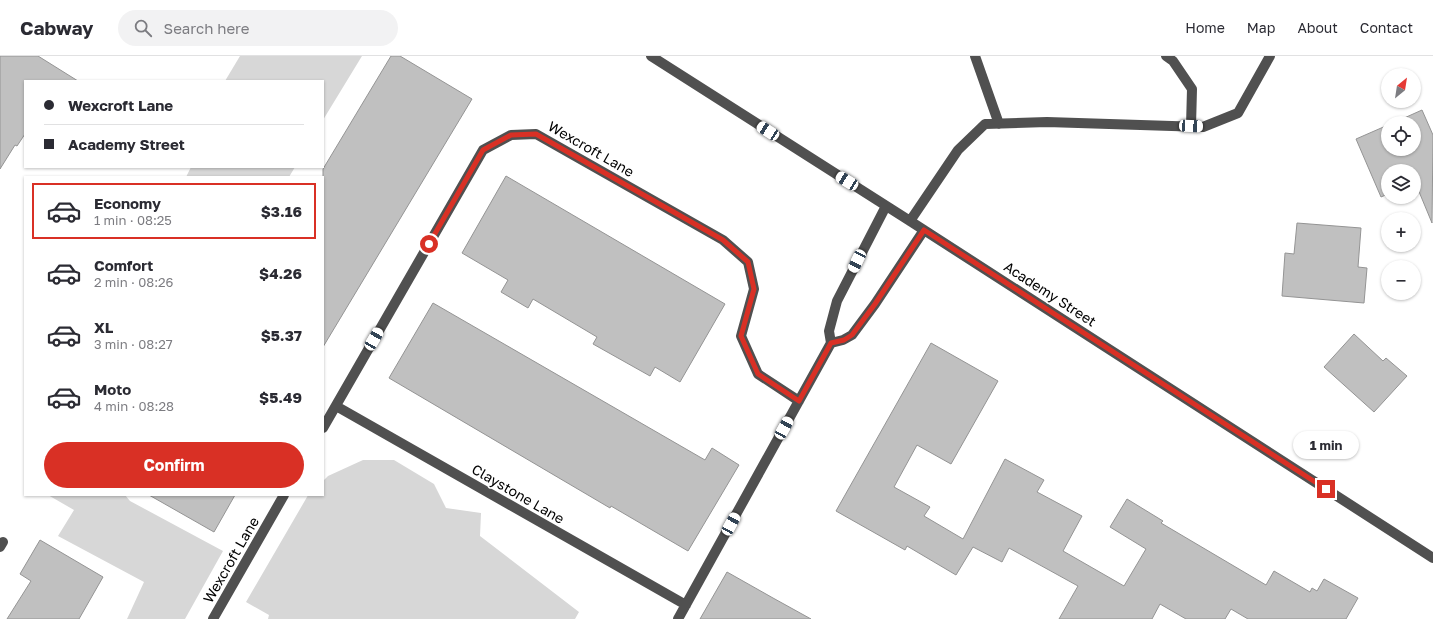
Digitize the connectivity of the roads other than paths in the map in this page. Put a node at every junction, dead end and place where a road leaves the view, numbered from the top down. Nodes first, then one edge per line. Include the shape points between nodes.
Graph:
1 (650, 56) edge
2 (975, 56) edge
3 (1166, 56) edge
4 (1270, 56) edge
5 (1000, 124) junction
6 (1191, 126) junction
7 (886, 206) junction
8 (910, 221) junction
9 (924, 230) junction
10 (831, 343) junction
11 (799, 401) junction
12 (336, 406) junction
13 (324, 426) edge
14 (283, 496) edge
15 (1433, 558) edge
16 (686, 605) junction
17 (213, 619) edge
18 (678, 619) edge

1 - 7 street, Academy Street
2 - 5 street
3 - 6 street via 1173,61 1192,89
4 - 6 street via 1238,112 1203,126
5 - 6 street via 1047,122
5 - 8 street via 984,124 958,150
7 - 8 street, Academy Street
7 - 10 street via 837,301 829,331
8 - 9 street, Academy Street
9 - 10 street via 852,335
9 - 15 street, Academy Street
10 - 11 street
11 - 12 street, Wexcroft Lane via 758,374 741,336 754,289 748,262 723,240 536,134 511,135 483,150
11 - 16 street
12 - 13 street, Wexcroft Lane
12 - 16 street, Claystone Lane
14 - 17 street, Wexcroft Lane
16 - 18 street

